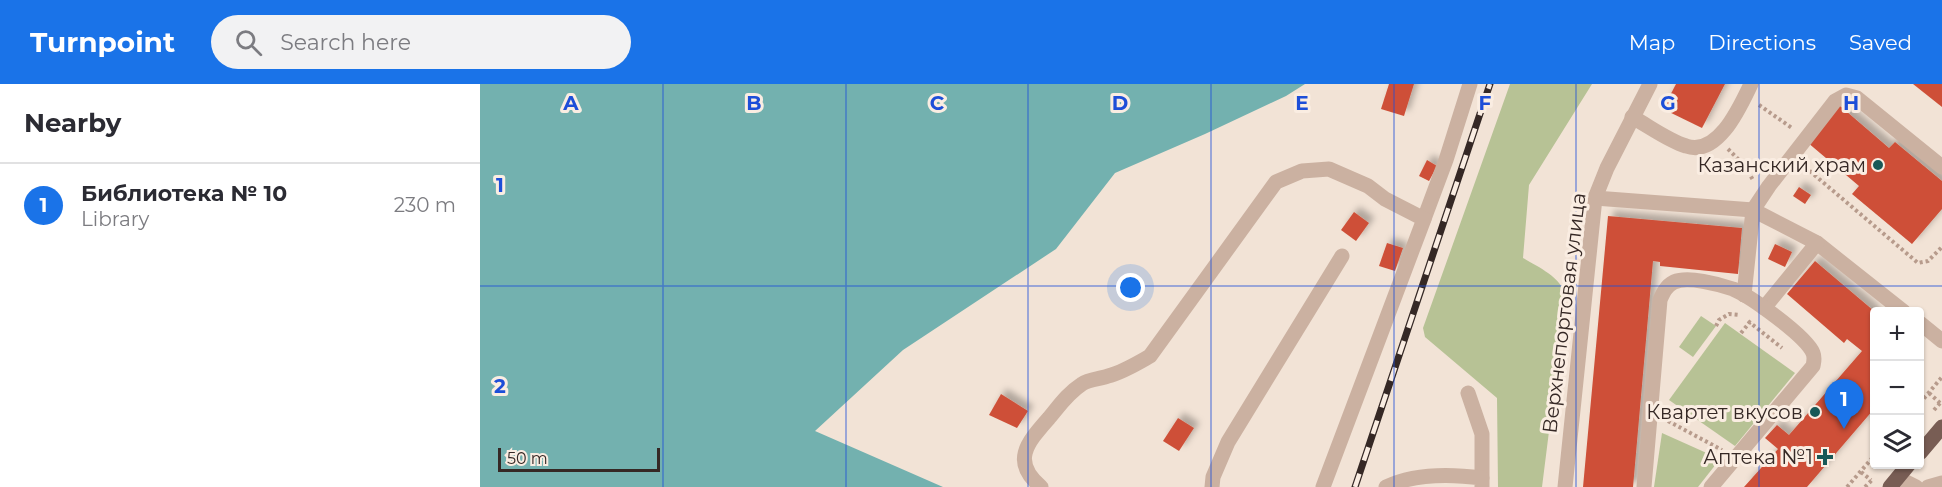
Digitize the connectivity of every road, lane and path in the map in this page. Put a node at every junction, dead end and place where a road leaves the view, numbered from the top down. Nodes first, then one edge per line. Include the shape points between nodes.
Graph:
1 (1470, 84) edge
2 (1650, 84) edge
3 (1751, 84) edge
4 (1632, 117) junction
5 (1716, 139) junction
6 (1793, 157) junction
7 (1942, 167) edge
8 (1595, 198) junction
9 (1753, 210) junction
10 (1424, 219) junction
11 (1817, 243) junction
12 (1942, 247) edge
13 (1342, 256) dead end
14 (1744, 295) junction
15 (1898, 307) edge
16 (1764, 308) junction
17 (1716, 326) dead end
18 (1924, 326) edge
19 (1942, 341) edge
20 (1784, 349) dead end
21 (1942, 376) edge
22 (1468, 393) dead end
23 (1929, 393) junction
24 (1924, 399) edge
25 (1940, 403) dead end
26 (1674, 424) dead end
27 (1942, 427) edge
28 (1924, 448) edge
29 (1737, 458) junction
30 (1870, 462) edge
31 (1905, 469) edge
32 (1861, 472) junction
33 (1871, 480) dead end
34 (1894, 482) edge
35 (1413, 483) edge
36 (1482, 483) edge
37 (1942, 483) edge
38 (1041, 487) edge
39 (1212, 487) edge
40 (1323, 487) edge
41 (1386, 487) edge
42 (1565, 487) edge
43 (1644, 487) edge
44 (1711, 487) edge
45 (1847, 487) edge
46 (1916, 487) edge
47 (1928, 487) edge

1 - 10 lane
2 - 4 lane, Верхнепортовая улица
3 - 5 lane via 1729,126
4 - 5 lane via 1685,146 1706,146
4 - 8 lane, Верхнепортовая улица
5 - 9 path via 1751,175 1755,187
6 - 7 lane via 1835,101 1846,95 1857,98
6 - 9 lane
6 - 12 path via 1918,263 1928,261
8 - 9 lane
8 - 42 lane, Верхнепортовая улица
9 - 11 lane
9 - 14 lane
10 - 38 lane via 1329,168 1302,171 1276,182 1150,356 1127,370 1084,383 1070,393 1029,441 1025,467
10 - 40 lane
11 - 15 lane
11 - 16 lane
13 - 39 lane via 1228,442
14 - 16 lane
14 - 43 lane via 1687,279 1665,288 1657,313
16 - 29 lane via 1798,335 1815,356 1813,366
17 - 20 path via 1729,314 1739,315
18 - 19 lane
21 - 23 path
22 - 36 lane via 1482,434
23 - 24 path
23 - 25 path
26 - 29 path
27 - 28 main road
29 - 44 lane
30 - 32 path
31 - 34 main road
32 - 33 path
32 - 45 path
34 - 46 lane
35 - 36 lane via 1457,475
35 - 41 lane
37 - 47 lane

